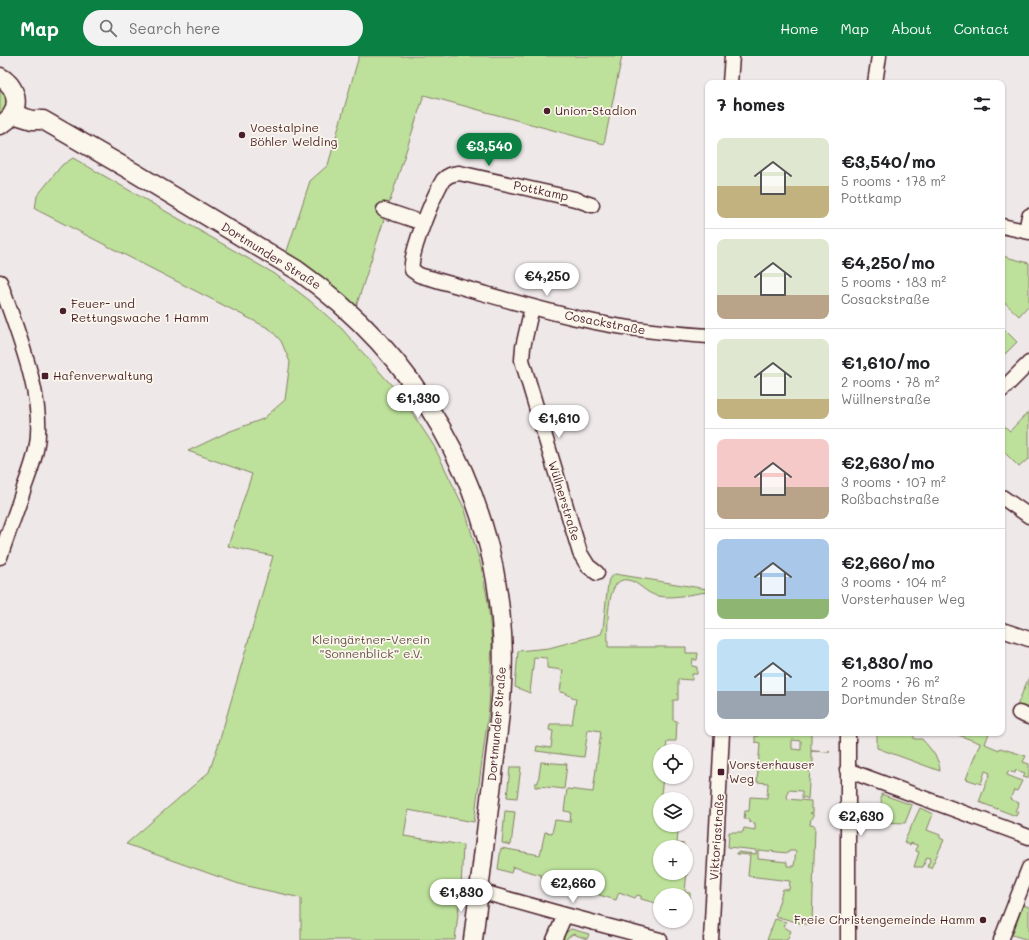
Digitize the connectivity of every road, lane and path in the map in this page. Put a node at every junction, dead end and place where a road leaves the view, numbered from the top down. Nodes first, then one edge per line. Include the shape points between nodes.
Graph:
1 (732, 56) edge
2 (879, 56) edge
3 (0, 77) edge
4 (730, 80) edge
5 (875, 80) edge
6 (10, 114) edge
7 (592, 205) dead end
8 (384, 210) dead end
9 (1029, 216) edge
10 (423, 223) junction
11 (1005, 227) edge
12 (1027, 232) edge
13 (0, 282) edge
14 (532, 307) junction
15 (705, 336) edge
16 (1028, 365) edge
17 (1005, 387) edge
18 (1005, 500) edge
19 (1029, 516) edge
20 (0, 557) edge
21 (597, 572) dead end
22 (1005, 631) edge
23 (1029, 639) edge
24 (722, 736) edge
25 (848, 736) edge
26 (848, 770) junction
27 (1029, 837) edge
28 (1029, 868) edge
29 (479, 891) junction
30 (565, 915) junction
31 (473, 940) edge
32 (554, 940) edge
33 (660, 940) edge
34 (711, 940) edge
35 (848, 940) edge
36 (1001, 940) edge

1 - 4 street
2 - 5 street
3 - 6 main road via 6,80 15,94
6 - 29 main road, Dortmunder Straße via 39,113 43,120 320,286 360,322 391,355 409,377 439,425 470,486 480,517 496,579 502,633 502,697
7 - 10 street, Pottkamp via 459,173 447,176 443,180
8 - 10 street
9 - 12 street
10 - 14 street, Cosackstraße via 412,261 412,270
11 - 12 street
13 - 20 street via 34,385 38,436 37,449
14 - 15 street, Cosackstraße via 626,328
14 - 21 street, Wüllnerstraße via 522,360 580,553 588,566
16 - 17 street
18 - 19 street
22 - 23 street
24 - 34 street, Viktoriastraße
25 - 26 street
26 - 27 street
26 - 35 street
28 - 36 street
29 - 30 street
29 - 31 main road, Dortmunder Straße
30 - 32 street
30 - 33 street

